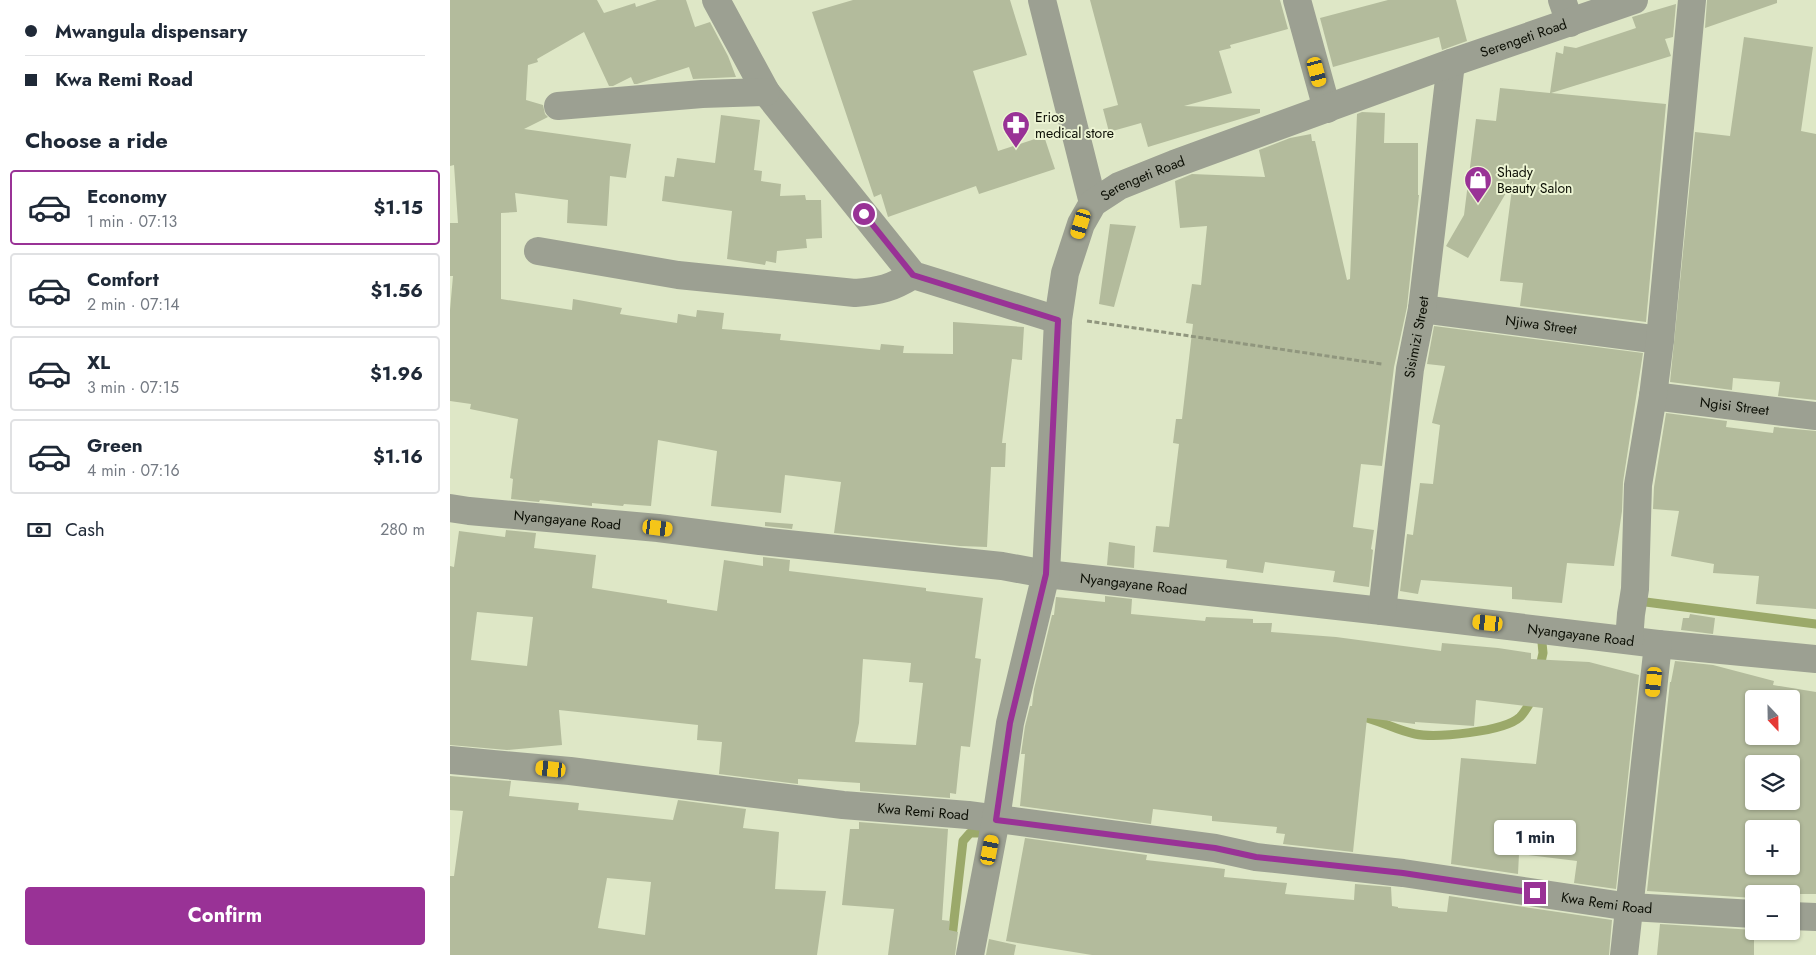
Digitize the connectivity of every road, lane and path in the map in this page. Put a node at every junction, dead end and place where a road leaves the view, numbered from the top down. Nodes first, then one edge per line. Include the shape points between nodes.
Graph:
1 (716, 0) edge
2 (1042, 0) edge
3 (1297, 0) edge
4 (1634, 0) edge
5 (1692, 0) edge
6 (1566, 12) edge
7 (1451, 64) junction
8 (766, 92) junction
9 (558, 106) dead end
10 (1327, 109) junction
11 (1093, 203) junction
12 (538, 251) dead end
13 (913, 275) junction
14 (1422, 309) junction
15 (1058, 320) junction
16 (1660, 340) junction
17 (1410, 368) junction
18 (1653, 396) junction
19 (1816, 416) edge
20 (450, 508) edge
21 (1046, 574) junction
22 (1382, 611) junction
23 (1629, 640) junction
24 (1658, 644) junction
25 (1816, 659) edge
26 (450, 760) edge
27 (996, 820) junction
28 (1630, 907) junction
29 (1745, 913) edge
30 (1800, 916) edge
31 (1816, 917) edge
32 (970, 955) edge
33 (1624, 955) edge

1 - 8 street
2 - 11 street
3 - 10 street
4 - 6 street, Serengeti Road
5 - 16 street
6 - 7 street, Serengeti Road
7 - 10 street, Serengeti Road
7 - 14 street, Sisimizi Street
8 - 9 street
8 - 13 street
10 - 11 street, Serengeti Road via 1146,175 1119,186
11 - 15 street, Serengeti Road via 1081,224 1065,273
12 - 13 street via 678,275 855,293 895,286
13 - 15 street
14 - 16 street, Njiwa Street
14 - 17 street, Sisimizi Street
15 - 17 path via 1086,321
15 - 21 street, Serengeti Road
16 - 18 street
17 - 22 street, Sisimizi Street
18 - 19 street, Ngisi Street
18 - 23 street via 1638,485 1635,589
20 - 21 street, Nyangayane Road via 1002,566
21 - 22 street, Nyangayane Road
21 - 27 street, Serengeti Road via 1010,723
22 - 23 street, Nyangayane Road
23 - 24 street, Nyangayane Road
24 - 25 street, Nyangayane Road
24 - 28 street
26 - 27 street, Kwa Remi Road
27 - 28 street, Kwa Remi Road via 1215,848 1256,857 1403,873
27 - 32 street, Serengeti Road
28 - 29 street, Kwa Remi Road
28 - 33 street
30 - 31 street

